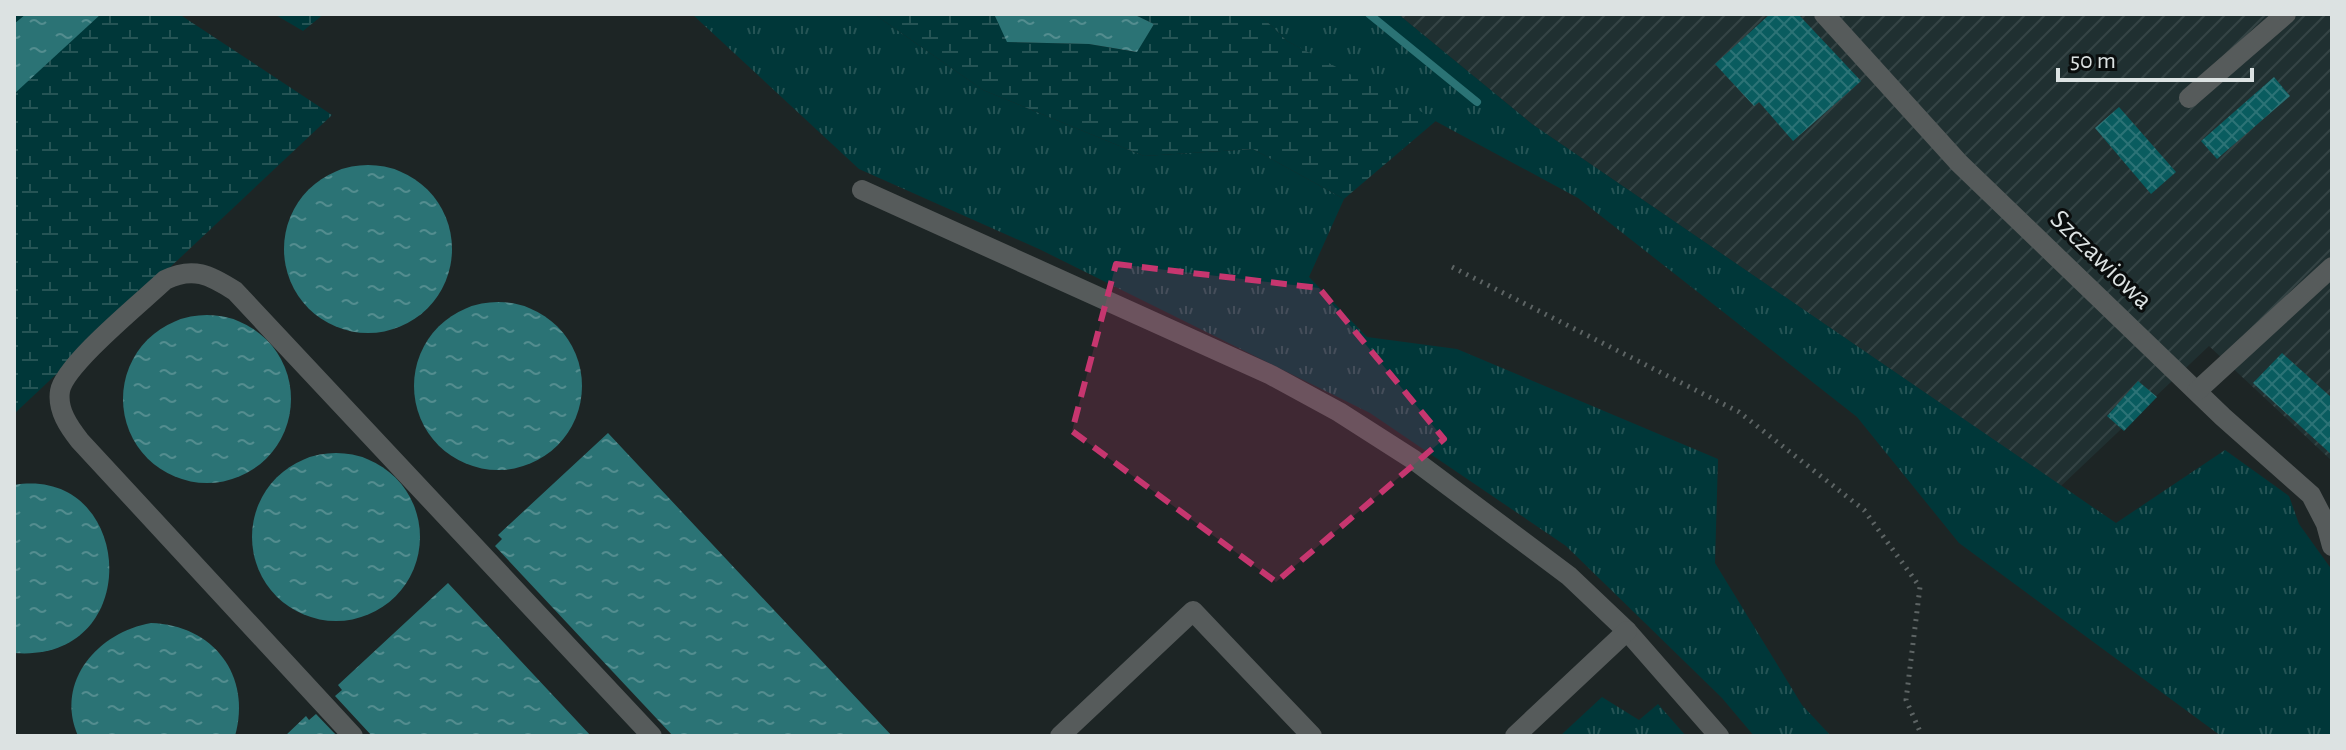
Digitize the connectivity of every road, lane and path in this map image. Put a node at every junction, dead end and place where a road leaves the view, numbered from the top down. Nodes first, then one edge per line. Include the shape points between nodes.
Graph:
1 (1824, 14) edge
2 (2286, 14) edge
3 (2189, 98) dead end
4 (862, 190) dead end
5 (1452, 267) dead end
6 (2332, 267) edge
7 (2197, 391) junction
8 (2332, 546) edge
9 (1627, 631) junction
10 (353, 736) edge
11 (652, 736) edge
12 (1060, 736) edge
13 (1312, 736) edge
14 (1515, 736) edge
15 (1719, 736) edge
16 (1922, 736) edge

1 - 7 lane, Szczawiowa via 1959,163
2 - 3 lane
4 - 9 lane via 1271,375 1339,412 1530,545
5 - 16 path via 1739,412 1864,510 1920,587 1906,700
6 - 7 lane
7 - 8 lane, Szczawiowa via 2311,495
9 - 14 lane
9 - 15 lane
10 - 11 lane via 80,441 61,411 59,392 72,367 165,280 179,274 202,274 235,291
12 - 13 lane via 1193,611

